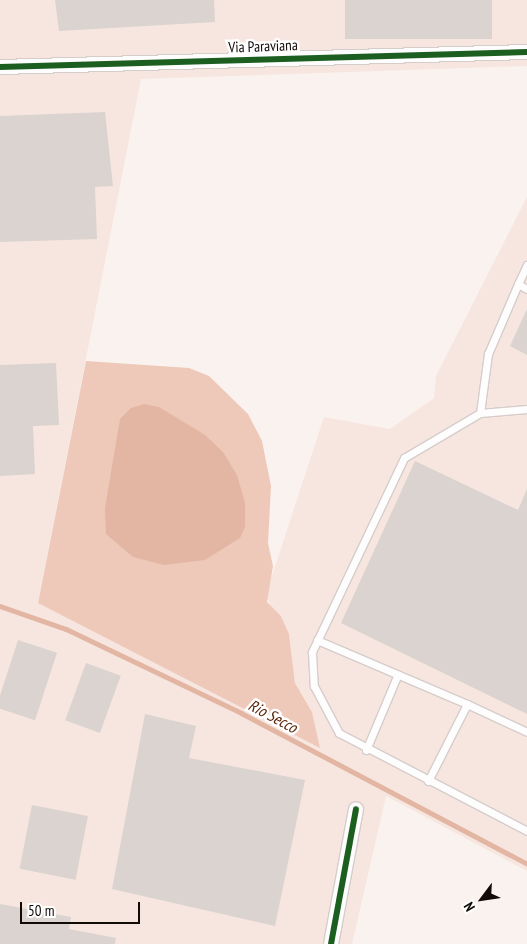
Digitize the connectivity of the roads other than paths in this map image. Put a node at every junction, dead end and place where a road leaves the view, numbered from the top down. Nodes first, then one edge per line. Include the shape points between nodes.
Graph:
1 (527, 52) edge
2 (0, 67) edge
3 (527, 265) edge
4 (518, 284) junction
5 (527, 289) edge
6 (527, 409) edge
7 (480, 413) junction
8 (317, 640) junction
9 (398, 674) junction
10 (467, 704) junction
11 (527, 732) edge
12 (366, 750) junction
13 (428, 781) junction
14 (356, 808) dead end
15 (527, 831) edge
16 (331, 944) edge

1 - 2 street, Via Paraviana
3 - 4 lane
4 - 5 lane
4 - 7 lane via 488,354
6 - 7 lane
7 - 8 lane via 399,464
8 - 9 lane
8 - 12 lane via 312,652 314,686 324,712 340,733
9 - 10 lane
9 - 12 lane
10 - 11 lane
10 - 13 lane
12 - 13 lane
13 - 15 lane
14 - 16 street

